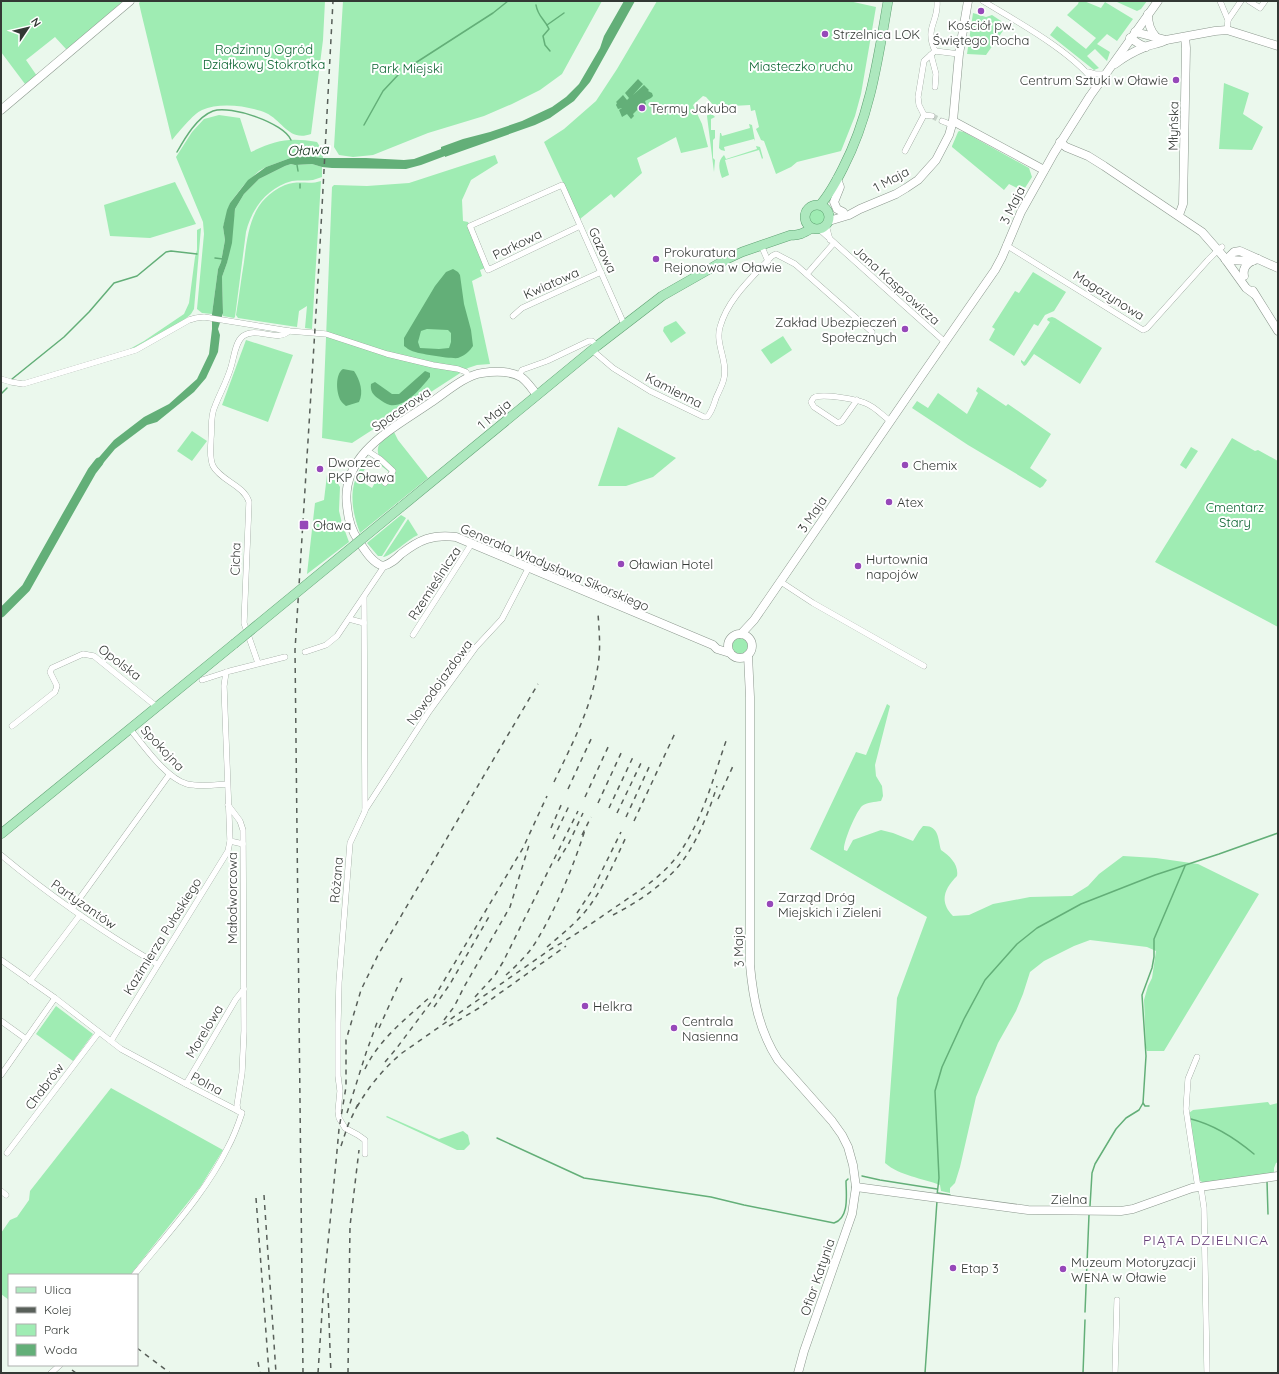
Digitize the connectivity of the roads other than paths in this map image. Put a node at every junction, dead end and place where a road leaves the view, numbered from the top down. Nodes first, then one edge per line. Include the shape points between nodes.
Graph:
1 (130, 1) edge
2 (888, 1) edge
3 (937, 1) edge
4 (968, 1) edge
5 (983, 1) edge
6 (1158, 1) edge
7 (1220, 1) edge
8 (1241, 1) edge
9 (1249, 1) edge
10 (1265, 1) edge
11 (1148, 14) junction
12 (1228, 20) junction
13 (1227, 30) junction
14 (1133, 35) junction
15 (1156, 37) junction
16 (1185, 37) junction
17 (1166, 40) junction
18 (1278, 46) edge
19 (1146, 47) junction
20 (933, 53) junction
21 (959, 54) junction
22 (1087, 72) junction
23 (1107, 72) junction
24 (1097, 86) junction
25 (935, 87) dead end
26 (1, 110) edge
27 (924, 114) junction
28 (932, 116) tunnel mouth
29 (942, 121) tunnel mouth
30 (952, 123) junction
31 (1060, 142) junction
32 (904, 151) dead end
33 (1044, 170) junction
34 (836, 182) junction
35 (562, 185) joint
36 (860, 209) junction
37 (843, 212) junction
38 (1179, 215) junction
39 (821, 219) junction
40 (580, 226) junction
41 (832, 242) junction
42 (761, 245) junction
43 (1006, 245) junction
44 (1220, 248) junction
45 (1229, 259) junction
46 (1255, 260) junction
47 (768, 261) junction
48 (1278, 268) edge
49 (601, 272) junction
50 (807, 274) junction
51 (1244, 276) junction
52 (1254, 294) junction
53 (513, 316) dead end
54 (624, 324) junction
55 (292, 331) junction
56 (1278, 331) edge
57 (872, 332) dead end
58 (945, 342) junction
59 (595, 348) junction
60 (519, 376) junction
61 (469, 377) junction
62 (1, 379) edge
63 (537, 395) junction
64 (857, 400) junction
65 (890, 421) junction
66 (366, 450) junction
67 (385, 483) dead end
68 (472, 543) junction
69 (388, 564) junction
70 (529, 567) junction
71 (781, 582) junction
72 (364, 598) junction
73 (349, 619) junction
74 (754, 620) junction
75 (364, 623) junction
76 (741, 634) junction
77 (413, 635) dead end
78 (749, 639) junction
79 (728, 643) junction
80 (713, 645) junction
81 (305, 652) dead end
82 (730, 653) junction
83 (748, 655) junction
84 (285, 657) dead end
85 (738, 658) junction
86 (258, 663) junction
87 (924, 666) dead end
88 (226, 672) junction
89 (749, 674) junction
90 (202, 680) dead end
91 (157, 707) junction
92 (12, 726) dead end
93 (130, 729) junction
94 (169, 774) junction
95 (227, 784) junction
96 (228, 805) junction
97 (365, 811) junction
98 (1, 834) edge
99 (230, 841) junction
100 (243, 844) junction
101 (1, 856) edge
102 (72, 909) junction
103 (80, 915) junction
104 (1, 960) edge
105 (157, 964) junction
106 (30, 981) junction
107 (244, 989) junction
108 (55, 998) junction
109 (1, 1021) edge
110 (98, 1032) junction
111 (26, 1039) junction
112 (111, 1041) junction
113 (1197, 1057) dead end
114 (1, 1074) edge
115 (186, 1084) junction
116 (238, 1111) junction
117 (7, 1153) dead end
118 (365, 1154) dead end
119 (1278, 1176) edge
120 (856, 1188) junction
121 (1200, 1188) junction
122 (135, 1274) edge
123 (1117, 1300) dead end
124 (59, 1366) edge
125 (51, 1373) edge
126 (798, 1373) edge
127 (1115, 1373) edge
128 (1207, 1373) edge

1 - 26 street
2 - 34 main road via 866,113
3 - 20 street via 935,19 930,32
4 - 21 street, 1 Maja
5 - 22 street via 1052,45
6 - 11 street, 3 Maja
7 - 12 street
8 - 12 street
9 - 10 street via 1260,8
11 - 14 street, 3 Maja
11 - 15 street via 1150,29
12 - 13 street
13 - 16 street
13 - 18 street
14 - 15 street
14 - 19 street via 1138,44
14 - 23 street, 3 Maja
15 - 17 street
16 - 17 street
16 - 38 street, Młyńska via 1183,204
17 - 19 street
19 - 23 street via 1123,59
20 - 21 street
20 - 25 street
20 - 27 street via 924,61 918,97
21 - 30 street, 1 Maja
22 - 23 street
22 - 24 street
23 - 24 street, 3 Maja
24 - 31 street, 3 Maja
27 - 28 street
27 - 32 street, 1 Maja
29 - 30 street
30 - 33 street
30 - 36 street, 1 Maja via 936,160 918,180 896,194
31 - 33 street, 3 Maja
31 - 38 street via 1088,156
33 - 43 street, 3 Maja
34 - 37 street via 840,187 834,202
34 - 39 main road
35 - 40 street, Gazowa
35 - 40 street, Parkowa via 470,226 488,270
36 - 37 street, 1 Maja
36 - 39 street, 1 Maja via 850,215
37 - 39 street, 1 Maja
38 - 44 street
39 - 41 street, Jana Kasprowicza
39 - 42 main road, 1 Maja via 791,235
40 - 49 street, Gazowa
41 - 50 street
41 - 58 street, Jana Kasprowicza
42 - 47 street
42 - 54 main road, 1 Maja via 727,259 687,281
43 - 44 street, Magazynowa via 1143,330
43 - 58 street, 3 Maja via 995,270
44 - 45 street
45 - 46 street
45 - 51 street
45 - 52 street via 1246,288
46 - 48 street
46 - 51 street via 1244,268
47 - 50 street via 772,256 779,255
47 - 59 street, Kamienna via 732,302 720,326 719,340 724,379 707,417 650,391 613,368
49 - 53 street, Kwiatowa via 522,308
49 - 54 street, Gazowa
50 - 57 street
51 - 52 street
52 - 56 street
54 - 59 main road, 1 Maja
55 - 61 street via 326,334 387,354 458,369 466,372
55 - 62 street via 204,317 196,318 140,348 109,359 23,384
55 - 86 street, Cicha via 280,336 247,334 240,340 212,416 211,461 215,468 244,493 249,502 244,623
58 - 65 street, 3 Maja
59 - 60 street via 592,341 587,341 522,370
59 - 63 main road, 1 Maja
60 - 61 street, Spacerowa via 496,372
60 - 63 street
61 - 66 street, Spacerowa via 380,436
63 - 91 main road, 1 Maja, bridge
64 - 64 street via 817,397 811,402 814,407 838,423
64 - 65 street via 866,403
65 - 71 street, 3 Maja
66 - 67 street via 393,471
66 - 69 street, Spacerowa via 349,478 347,511 352,529 363,547 375,562 380,565
68 - 69 street, Generała Władysława Sikorskiego via 453,536 431,537 414,545
68 - 70 street, Generała Władysława Sikorskiego
68 - 77 street, Rzemieślnicza
69 - 72 street
70 - 80 street, Generała Władysława Sikorskiego
70 - 97 street, Nowodojazdowa via 502,619 476,647 431,709
71 - 74 street, 3 Maja
71 - 87 street
72 - 73 street
72 - 75 street, Różana
73 - 75 street
73 - 81 street via 335,638 326,645
74 - 76 street, 3 Maja
74 - 78 street, 3 Maja
75 - 97 street, Różana
76 - 78 street
76 - 79 street via 732,636
78 - 83 street via 751,648
79 - 80 street
79 - 82 street
80 - 82 street, Generała Władysława Sikorskiego
82 - 85 street
83 - 85 street
83 - 89 street, 3 Maja
84 - 86 street
85 - 89 street
86 - 88 street
88 - 90 street
88 - 95 street, Małodworcowa via 224,686
89 - 120 street, 3 Maja via 749,936 754,998 764,1032 778,1060 842,1135 853,1165
91 - 92 street, Opolska via 94,656 83,654 52,668 50,672 57,686 55,692
91 - 93 main road
93 - 94 street, Spokojna
93 - 98 main road
94 - 95 street, Spokojna via 196,786
94 - 102 street
95 - 96 street, Małodworcowa
96 - 99 street, Małodworcowa
96 - 100 street via 240,820
97 - 118 street, Różana via 350,843 339,982 338,1044 338,1118 345,1128 365,1140
99 - 100 street, Małodworcowa
99 - 105 street, Kazimierza Pułaskiego via 228,851
100 - 107 street, Małodworcowa
101 - 102 street, Partyzantów
102 - 103 street, Partyzantów
103 - 105 street, Partyzantów
103 - 106 street
104 - 106 street, Polna
105 - 112 street, Kazimierza Pułaskiego
106 - 108 street, Polna
107 - 115 street, Morelowa
107 - 116 street, Małodworcowa via 242,1074
108 - 110 street, Polna
108 - 111 street
109 - 111 street
110 - 112 street, Polna
110 - 117 street, Chabrów
111 - 114 street
112 - 115 street, Polna
113 - 121 street via 1188,1079 1186,1109
115 - 116 street, Polna
116 - 122 street via 242,1113 217,1167 193,1203
119 - 121 street, Zielna
120 - 121 street, Zielna via 1028,1210 1121,1211 1188,1189
120 - 126 street, Ofiar Katynia via 852,1214
121 - 128 street via 1205,1223
123 - 127 street
124 - 125 street

